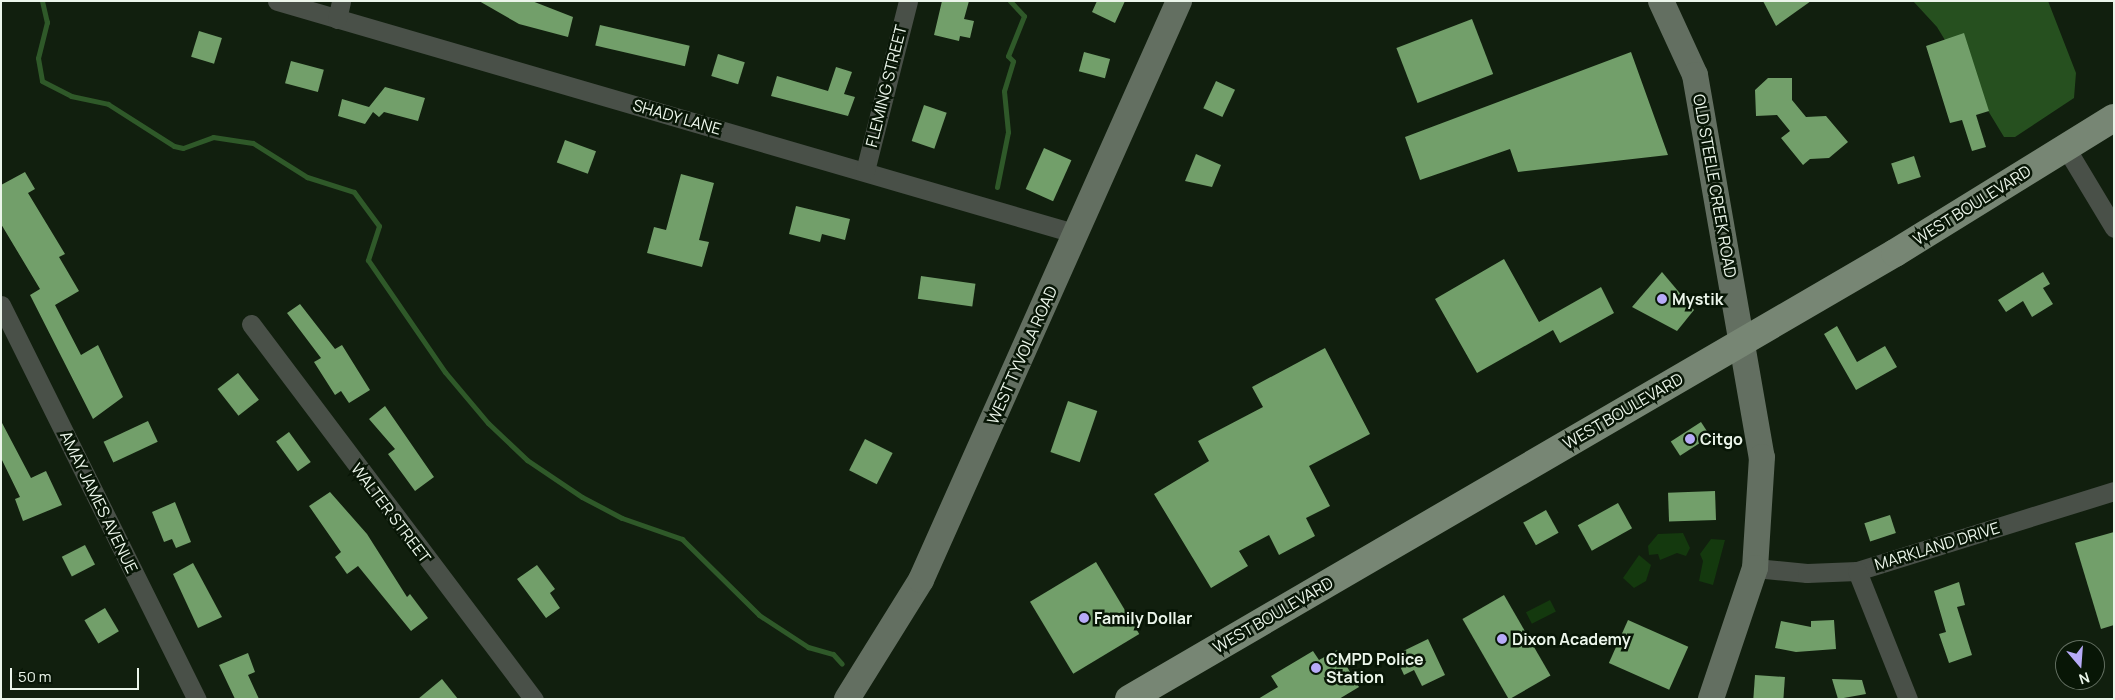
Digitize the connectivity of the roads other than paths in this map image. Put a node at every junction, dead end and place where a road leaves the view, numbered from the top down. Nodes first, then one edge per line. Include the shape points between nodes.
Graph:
1 (277, 1) edge
2 (908, 1) edge
3 (1179, 1) edge
4 (1661, 1) edge
5 (339, 10) edge
6 (2114, 118) edge
7 (2066, 148) junction
8 (865, 171) junction
9 (2114, 228) edge
10 (1077, 234) junction
11 (1, 305) edge
12 (252, 324) dead end
13 (1741, 342) junction
14 (2114, 491) edge
15 (1756, 568) junction
16 (1857, 571) junction
17 (526, 696) edge
18 (197, 699) edge
19 (847, 699) edge
20 (1129, 699) edge
21 (1711, 699) edge
22 (1908, 699) edge

1 - 5 street, SHADY LANE
2 - 8 street, FLEMING STREET
3 - 10 street, WEST TYVOLA ROAD
4 - 13 street, OLD STEELE CREEK ROAD via 1695,75
5 - 8 street, SHADY LANE
6 - 7 main road, WEST BOULEVARD
7 - 9 street
7 - 13 main road, WEST BOULEVARD
8 - 10 street, SHADY LANE
10 - 19 street, WEST TYVOLA ROAD via 921,580
11 - 18 street, AMAY JAMES AVENUE
12 - 17 street, WALTER STREET
13 - 15 street, OLD STEELE CREEK ROAD via 1762,458
13 - 20 main road, WEST BOULEVARD
14 - 16 street, MARKLAND DRIVE
15 - 16 street, MARKLAND DRIVE via 1807,573
15 - 21 street, OLD STEELE CREEK ROAD
16 - 22 street

